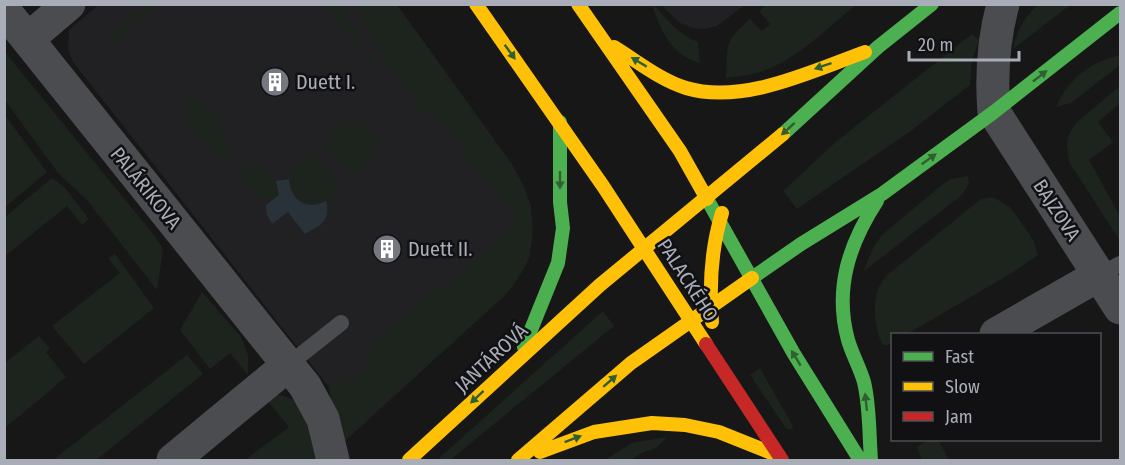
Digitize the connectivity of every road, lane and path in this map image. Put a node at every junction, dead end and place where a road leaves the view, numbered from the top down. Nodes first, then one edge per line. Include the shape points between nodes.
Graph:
1 (69, 4) edge
2 (476, 4) edge
3 (578, 4) edge
4 (932, 4) edge
5 (1003, 4) edge
6 (4, 10) edge
7 (1120, 14) edge
8 (28, 39) junction
9 (605, 42) junction
10 (878, 47) junction
11 (994, 112) junction
12 (560, 122) junction
13 (680, 151) junction
14 (749, 164) junction
15 (882, 194) junction
16 (707, 198) junction
17 (612, 200) junction
18 (694, 214) junction
19 (638, 217) dead end
20 (719, 220) junction
21 (801, 244) junction
22 (644, 248) junction
23 (708, 253) junction
24 (751, 257) junction
25 (676, 267) dead end
26 (645, 270) junction
27 (1110, 270) edge
28 (706, 272) junction
29 (751, 278) junction
30 (600, 285) junction
31 (740, 287) junction
32 (680, 296) junction
33 (711, 307) junction
34 (1120, 308) edge
35 (692, 321) junction
36 (341, 323) dead end
37 (998, 333) edge
38 (782, 334) junction
39 (649, 351) junction
40 (520, 357) junction
41 (288, 365) junction
42 (724, 376) junction
43 (780, 458) edge
44 (173, 460) edge
45 (333, 460) edge
46 (409, 460) edge
47 (519, 460) edge
48 (860, 460) edge
49 (871, 460) edge

1 - 8 street
2 -> 12 street, PALACKÉHO
3 - 9 street
4 - 10 street
5 - 11 street via 993,47
6 - 8 street, PALÁRIKOVA
11 -> 7 street
8 - 41 street, PALÁRIKOVA
10 -> 9 street via 748,90 713,93 676,84
9 - 13 street
10 -> 14 street
15 -> 11 street
11 - 27 street, BAJZOVA
12 - 17 street, PALACKÉHO
12 -> 40 street via 563,228 558,263
13 - 16 street
13 - 18 street via 690,177
14 - 16 street, JANTÁROVÁ
14 - 20 street
15 - 21 street
49 -> 15 street via 864,384 847,339 842,312 846,262 852,244
16 - 18 street, JANTÁROVÁ
16 - 20 street
17 - 19 street
17 - 22 street, PALACKÉHO
18 - 22 street, JANTÁROVÁ
20 - 23 street
20 - 24 street
21 - 24 street
21 - 29 street
22 - 26 street, PALACKÉHO
22 - 30 street, JANTÁROVÁ
23 - 24 street
23 - 28 street
24 - 29 street
25 - 26 street
26 - 30 street
26 - 32 street, PALACKÉHO
27 - 34 street, BAJZOVA
27 - 37 street
28 - 31 street
28 - 33 street
29 - 31 street
29 - 38 street
30 - 40 street, JANTÁROVÁ
31 - 33 street
31 - 38 street
32 - 35 street, PALACKÉHO
32 - 39 street
33 - 35 street
33 - 42 street
35 - 39 street
35 - 42 street, PALACKÉHO
36 - 41 lane
48 -> 38 street
47 -> 39 street
40 -> 46 street, JANTÁROVÁ
41 - 44 street
41 - 45 street, PALÁRIKOVA via 317,407
42 - 43 street, PALACKÉHO
47 -> 43 street via 594,432 652,423 719,432

